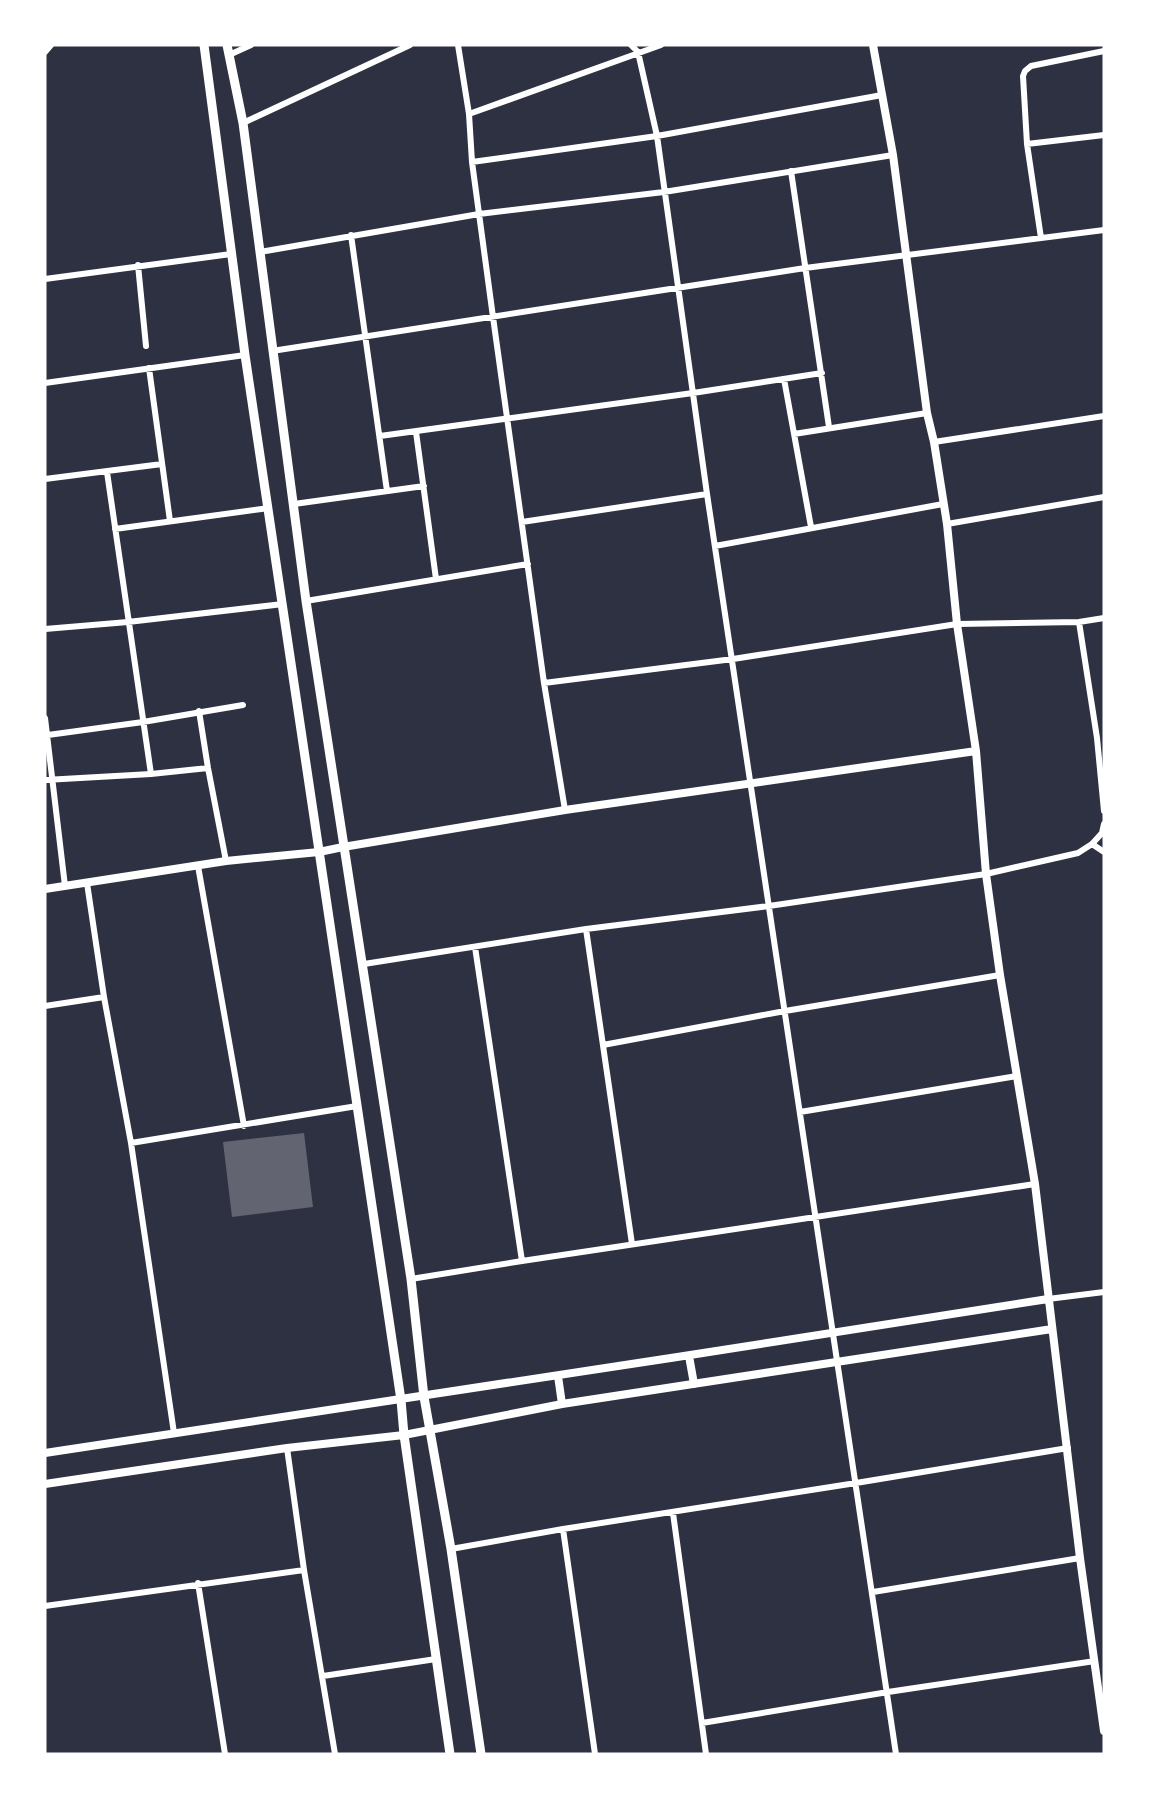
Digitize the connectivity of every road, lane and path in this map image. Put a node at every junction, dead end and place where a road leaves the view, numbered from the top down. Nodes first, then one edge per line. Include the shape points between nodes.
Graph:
1 (51, 45) edge
2 (204, 45) edge
3 (250, 45) edge
4 (410, 45) edge
5 (458, 45) edge
6 (631, 45) edge
7 (661, 45) edge
8 (873, 45) edge
9 (228, 50) edge
10 (1104, 51) edge
11 (45, 52) edge
12 (638, 52) junction
13 (882, 95) junction
14 (469, 114) junction
15 (243, 123) junction
16 (1104, 135) edge
17 (657, 136) junction
18 (1027, 144) junction
19 (893, 155) junction
20 (472, 162) junction
21 (791, 171) junction
22 (664, 192) junction
23 (479, 214) junction
24 (1104, 230) edge
25 (351, 235) junction
26 (1041, 238) junction
27 (260, 252) junction
28 (231, 254) junction
29 (906, 255) junction
30 (138, 265) junction
31 (805, 268) junction
32 (45, 279) edge
33 (678, 289) junction
34 (493, 317) junction
35 (364, 338) junction
36 (146, 346) dead end
37 (272, 351) junction
38 (245, 355) junction
39 (149, 368) junction
40 (822, 373) junction
41 (784, 379) junction
42 (45, 383) edge
43 (693, 393) junction
44 (927, 413) junction
45 (1104, 416) edge
46 (507, 419) junction
47 (829, 427) junction
48 (416, 432) junction
49 (794, 434) junction
50 (380, 436) junction
51 (934, 442) junction
52 (162, 464) junction
53 (107, 472) junction
54 (45, 479) edge
55 (424, 486) junction
56 (387, 491) junction
57 (707, 494) junction
58 (1104, 497) edge
59 (294, 504) junction
60 (943, 504) junction
61 (268, 508) junction
62 (170, 521) junction
63 (522, 522) junction
64 (947, 524) junction
65 (811, 527) junction
66 (115, 529) junction
67 (715, 546) junction
68 (528, 564) junction
69 (436, 579) junction
70 (306, 601) junction
71 (283, 604) junction
72 (1104, 618) edge
73 (128, 622) junction
74 (1079, 622) junction
75 (957, 624) junction
76 (45, 629) edge
77 (733, 659) junction
78 (544, 683) junction
79 (243, 705) dead end
80 (199, 711) junction
81 (45, 718) edge
82 (143, 722) junction
83 (48, 735) junction
84 (1100, 737) edge
85 (976, 751) junction
86 (208, 768) junction
87 (151, 774) junction
88 (53, 779) junction
89 (45, 780) edge
90 (751, 783) junction
91 (565, 810) junction
92 (1104, 811) edge
93 (1104, 824) edge
94 (1092, 844) junction
95 (343, 847) junction
96 (320, 852) junction
97 (1104, 852) edge
98 (226, 861) junction
99 (198, 866) junction
100 (986, 874) junction
101 (87, 883) junction
102 (64, 886) junction
103 (45, 889) edge
104 (769, 906) junction
105 (586, 929) junction
106 (475, 948) junction
107 (363, 964) junction
108 (1000, 975) junction
109 (104, 997) junction
110 (45, 1006) edge
111 (785, 1011) junction
112 (603, 1045) junction
113 (1017, 1076) junction
114 (357, 1107) junction
115 (800, 1112) junction
116 (244, 1126) junction
117 (131, 1143) junction
118 (1035, 1184) junction
119 (816, 1217) junction
120 (633, 1244) junction
121 (522, 1261) junction
122 (411, 1279) junction
123 (1104, 1292) edge
124 (1048, 1299) junction
125 (1052, 1329) junction
126 (834, 1333) junction
127 (689, 1356) junction
128 (838, 1361) junction
129 (558, 1376) junction
130 (694, 1384) junction
131 (424, 1397) junction
132 (401, 1400) junction
133 (562, 1404) junction
134 (431, 1429) junction
135 (174, 1433) junction
136 (404, 1434) junction
137 (287, 1448) junction
138 (1068, 1448) junction
139 (45, 1454) edge
140 (856, 1483) junction
141 (45, 1484) edge
142 (673, 1513) junction
143 (563, 1529) junction
144 (451, 1549) junction
145 (1080, 1558) junction
146 (304, 1570) junction
147 (198, 1583) junction
148 (873, 1592) junction
149 (45, 1606) edge
150 (436, 1659) junction
151 (1095, 1661) junction
152 (323, 1676) junction
153 (888, 1692) junction
154 (702, 1723) junction
155 (1104, 1731) edge
156 (225, 1754) edge
157 (335, 1754) edge
158 (450, 1754) edge
159 (481, 1754) edge
160 (595, 1754) edge
161 (706, 1754) edge
162 (896, 1754) edge

1 - 11 street
2 - 28 main road
3 - 9 street
4 - 15 street
5 - 14 street
6 - 12 street
7 - 12 street
8 - 13 street
9 - 15 main road
10 - 18 street via 1030,66 1025,71 1022,91
12 - 14 street
12 - 17 street
13 - 17 street
13 - 19 street
14 - 20 street
15 - 27 main road
16 - 18 street
17 - 20 street
17 - 22 street
18 - 26 street
19 - 21 street
19 - 29 street
20 - 23 street
21 - 22 street
21 - 31 street
22 - 23 street
22 - 33 street
23 - 25 street
23 - 34 street
24 - 26 street
25 - 27 street
25 - 35 street
26 - 29 street
27 - 37 main road
28 - 30 street
28 - 38 main road
29 - 31 street
29 - 44 street
30 - 32 street
30 - 36 street
31 - 33 street
31 - 40 street
33 - 34 street
33 - 43 street
34 - 35 street
34 - 46 street
35 - 37 street
35 - 50 street
37 - 59 main road
38 - 39 street
38 - 61 main road
39 - 42 street
39 - 52 street
40 - 41 street
40 - 47 street
41 - 43 street
41 - 49 street
43 - 46 street
43 - 57 street
44 - 47 street
44 - 51 street
45 - 51 street
46 - 48 street
46 - 63 street
47 - 49 street
48 - 50 street
48 - 55 street
49 - 65 street
50 - 56 street
51 - 60 street
52 - 53 street
52 - 62 street
53 - 54 street
53 - 66 street
55 - 56 street
55 - 69 street
56 - 59 street
57 - 63 street
57 - 67 street
58 - 64 street
59 - 70 main road
60 - 64 street
60 - 65 street
61 - 62 street
61 - 71 main road
62 - 66 street
63 - 68 street
64 - 75 street
65 - 67 street
66 - 73 street
67 - 77 street
68 - 69 street
68 - 78 street
69 - 70 street
70 - 95 main road
71 - 73 street
71 - 96 main road
72 - 74 street
73 - 76 street
73 - 82 street
74 - 75 street
74 - 84 street
75 - 77 street
75 - 85 street
77 - 78 street
77 - 90 street
78 - 91 street
79 - 80 street
80 - 82 street
80 - 86 street
81 - 83 street
82 - 83 street
82 - 87 street
83 - 88 street
84 - 92 street
85 - 90 street
85 - 100 street
86 - 87 street
86 - 98 street
87 - 88 street
88 - 89 street
88 - 102 street
90 - 91 street
90 - 104 street
91 - 95 street
93 - 94 street
94 - 97 street
94 - 100 street via 1078,853
95 - 96 street
95 - 107 main road
96 - 98 street
96 - 114 main road
98 - 99 street
99 - 101 street
99 - 116 street
100 - 104 street
100 - 108 street
101 - 102 street
101 - 109 street
102 - 103 street
104 - 105 street
104 - 111 street
105 - 106 street
105 - 112 street
106 - 107 street
106 - 121 street
107 - 122 main road
108 - 111 street
108 - 113 street
109 - 110 street
109 - 117 street
111 - 112 street
111 - 115 street
112 - 120 street
113 - 115 street
113 - 118 street
114 - 116 street
114 - 132 main road
115 - 119 street
116 - 117 street
117 - 135 street
118 - 119 street
118 - 124 street
119 - 120 street
119 - 126 street
120 - 121 street
121 - 122 street
122 - 131 main road
123 - 124 street
124 - 125 street
124 - 126 street
125 - 128 street
125 - 138 street
126 - 127 street
126 - 128 street
127 - 129 street
127 - 130 street
128 - 130 street
128 - 140 street
129 - 131 street
129 - 133 street
130 - 133 street
131 - 132 street
131 - 134 main road
132 - 135 street
132 - 136 main road
133 - 134 street
134 - 136 street
134 - 144 main road
135 - 139 street
136 - 137 street
136 - 150 main road
137 - 141 street
137 - 146 street
138 - 140 street
138 - 145 street
140 - 142 street
140 - 148 street
142 - 143 street
142 - 154 street
143 - 144 street
143 - 160 street
144 - 159 main road
145 - 148 street
145 - 151 street
146 - 147 street
146 - 152 street
147 - 149 street
147 - 156 street
148 - 153 street
150 - 152 street
150 - 158 main road
151 - 153 street
151 - 155 street
152 - 157 street
153 - 154 street
153 - 162 street
154 - 161 street

